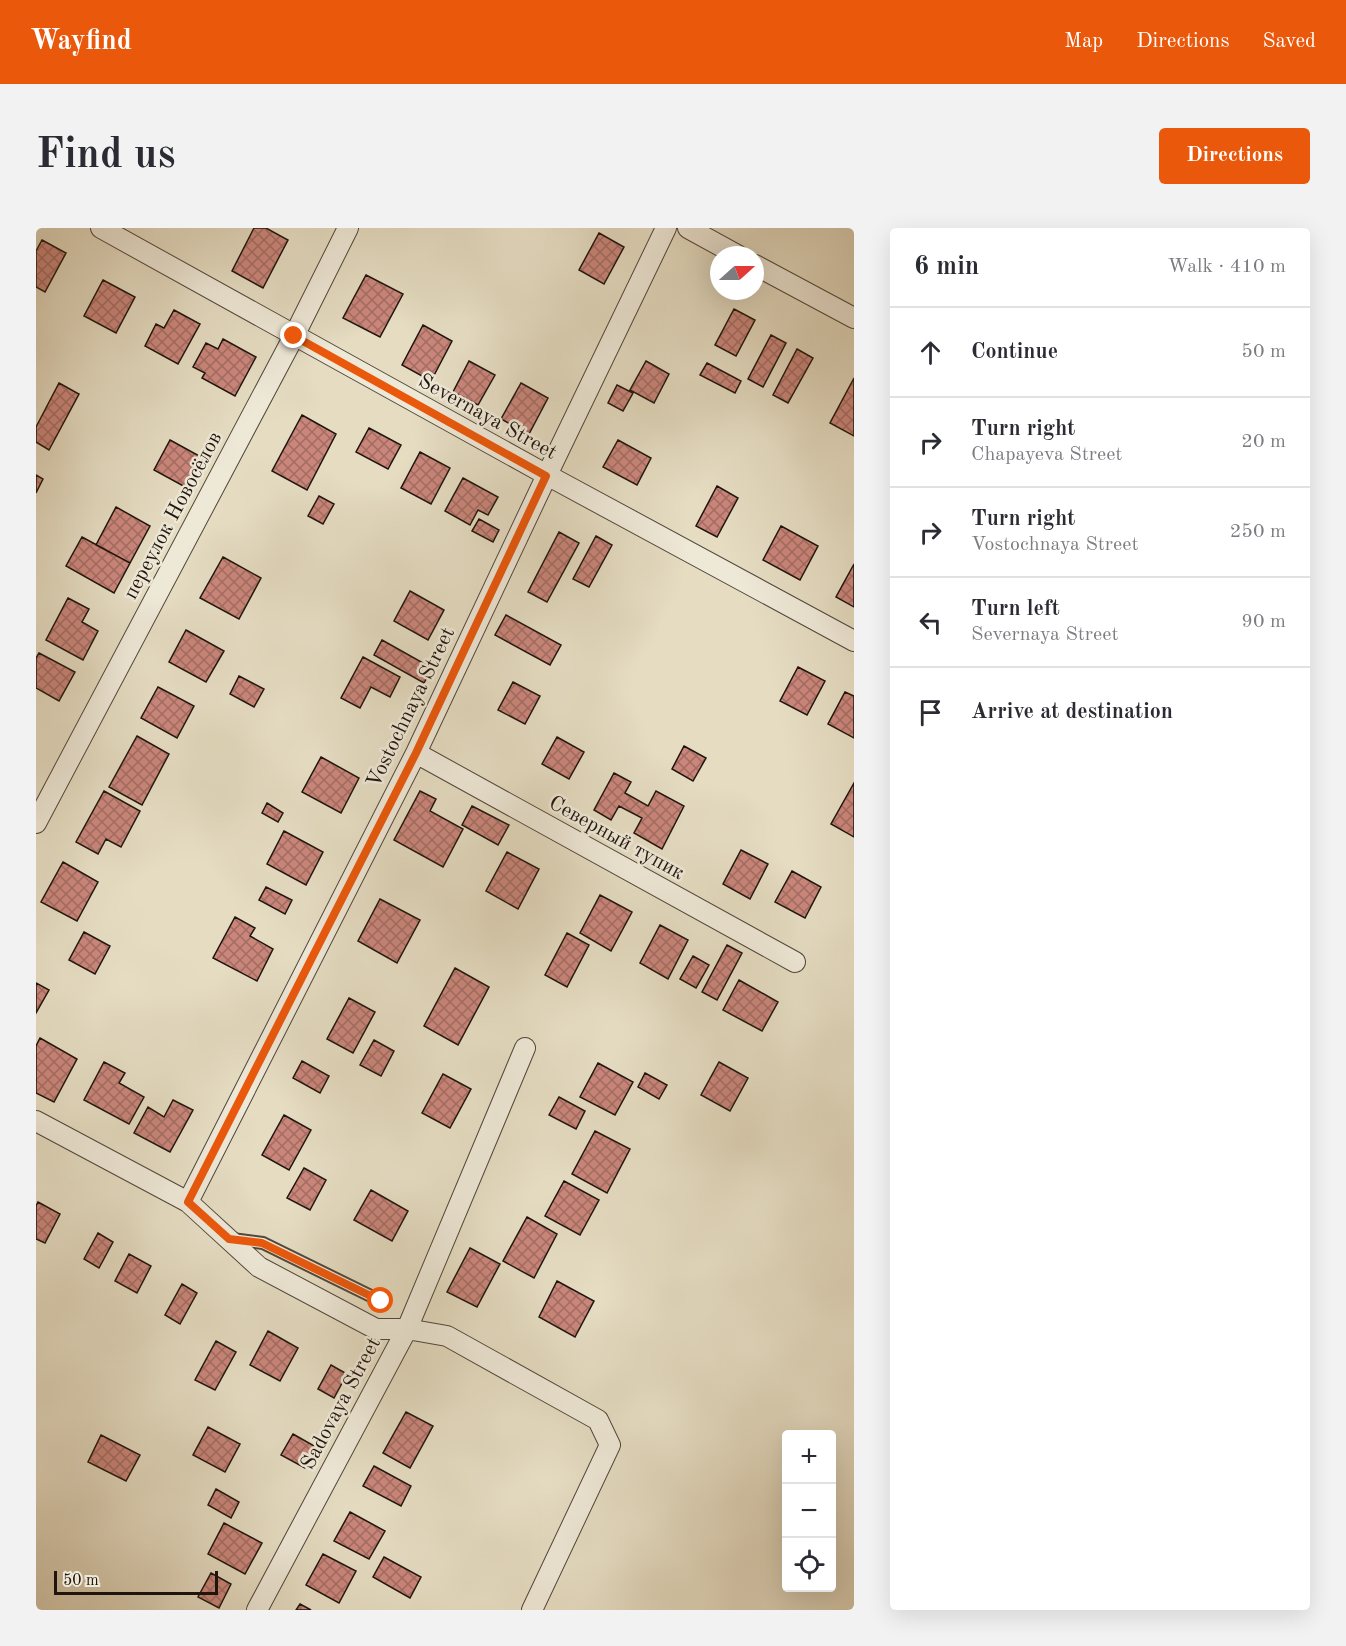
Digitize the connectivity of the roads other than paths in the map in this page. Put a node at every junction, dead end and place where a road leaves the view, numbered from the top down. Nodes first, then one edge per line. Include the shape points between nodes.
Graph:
1 (101, 228) edge
2 (348, 228) edge
3 (666, 228) edge
4 (688, 228) edge
5 (721, 246) edge
6 (764, 270) edge
7 (854, 318) edge
8 (294, 336) junction
9 (546, 476) junction
10 (854, 641) edge
11 (416, 753) junction
12 (36, 823) edge
13 (795, 962) dead end
14 (525, 1047) dead end
15 (36, 1121) edge
16 (188, 1202) junction
17 (229, 1239) junction
18 (381, 1301) dead end
19 (407, 1329) junction
20 (257, 1610) edge
21 (532, 1610) edge

1 - 8 street, Severnaya Street
2 - 8 street, переулок Новосёлов
3 - 9 street, Vostochnaya Street
4 - 5 street
6 - 7 street
8 - 9 street, Severnaya Street
8 - 12 street, переулок Новосёлов
9 - 10 street, Severnaya Street
9 - 11 street, Vostochnaya Street
11 - 13 street, Северный тупик
11 - 16 street, Vostochnaya Street
14 - 19 street, Sadovaya Street
15 - 16 street
16 - 17 street
17 - 18 lane via 262,1243
17 - 19 street via 259,1266 376,1329
19 - 20 street, Sadovaya Street
19 - 21 street via 447,1336 598,1420 610,1445

